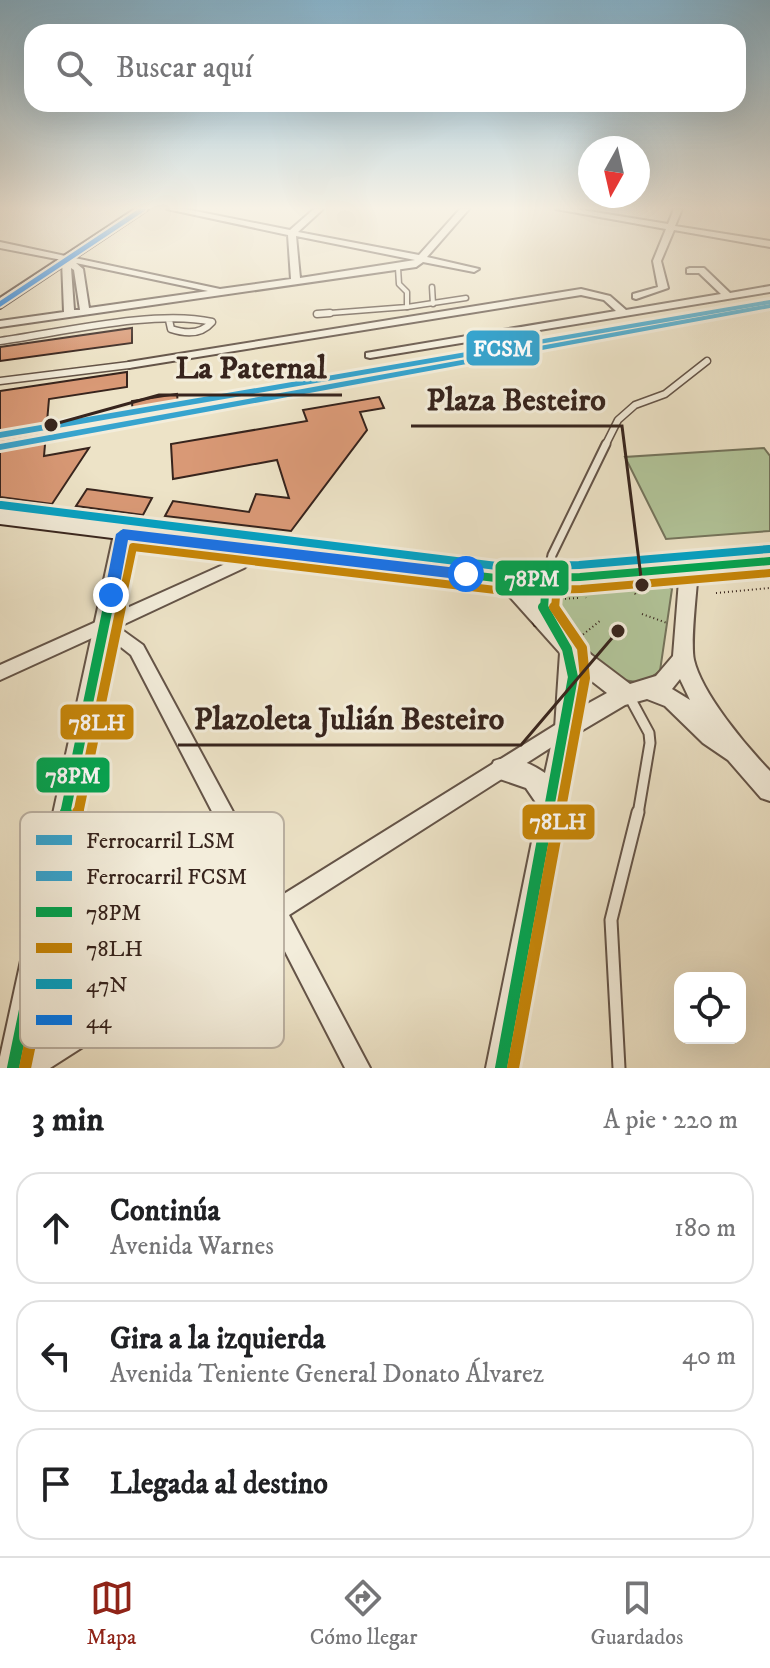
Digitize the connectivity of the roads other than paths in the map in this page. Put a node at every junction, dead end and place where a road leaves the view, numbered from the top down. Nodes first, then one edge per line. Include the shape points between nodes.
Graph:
1 (61, 259) edge
2 (294, 259) edge
3 (421, 259) edge
4 (426, 259) edge
5 (658, 259) edge
6 (66, 260) junction
7 (398, 268) junction
8 (474, 269) dead end
9 (690, 271) dead end
10 (296, 282) junction
11 (432, 287) dead end
12 (770, 289) edge
13 (229, 292) junction
14 (636, 296) dead end
15 (728, 296) junction
16 (466, 298) dead end
17 (0, 304) edge
18 (433, 304) junction
19 (407, 307) junction
20 (85, 311) junction
21 (624, 313) junction
22 (69, 314) junction
23 (317, 314) dead end
24 (169, 320) junction
25 (0, 324) edge
26 (0, 341) edge
27 (370, 355) dead end
28 (707, 361) dead end
29 (129, 365) joint
30 (0, 381) edge
31 (0, 517) edge
32 (123, 534) junction
33 (257, 550) junction
34 (770, 561) edge
35 (689, 568) junction
36 (504, 579) junction
37 (546, 579) junction
38 (543, 618) junction
39 (105, 626) junction
40 (571, 652) junction
41 (683, 659) junction
42 (0, 673) edge
43 (638, 692) junction
44 (566, 728) junction
45 (736, 752) junction
46 (502, 769) junction
47 (770, 789) edge
48 (551, 807) junction
49 (66, 812) edge
50 (224, 812) edge
51 (284, 903) edge
52 (284, 924) edge
53 (20, 1034) edge
54 (59, 1048) edge
55 (13, 1068) edge
56 (28, 1068) edge
57 (358, 1068) edge
58 (501, 1068) edge
59 (619, 1068) edge

1 - 6 street
2 - 10 street
3 - 7 street
4 - 8 street
5 - 14 street via 663,288
6 - 13 street
6 - 17 main road
6 - 20 street via 78,269
6 - 22 street
7 - 10 street
7 - 19 lane
9 - 15 street via 701,270
10 - 13 street
11 - 18 lane
12 - 15 street
13 - 20 street
15 - 21 street
16 - 18 lane
18 - 19 lane
19 - 23 lane
20 - 22 street
21 - 27 street
21 - 29 street via 607,298 581,292
22 - 25 street
24 - 24 lane via 198,317 212,322 188,333 171,329
24 - 26 lane
28 - 37 lane via 665,394 635,405 618,420 552,555
29 - 30 lane
31 - 32 main road
32 - 33 main road
32 - 39 street
33 - 36 main road
33 - 39 street via 239,564
34 - 35 main road
35 - 37 main road
35 - 41 street
36 - 37 main road
36 - 38 street
37 - 38 main road
38 - 40 street
39 - 42 street
39 - 49 street
39 - 50 street via 137,650
40 - 43 street via 605,682
40 - 44 street
41 - 43 street via 671,678
41 - 45 street via 695,689
43 - 44 street
43 - 45 street via 673,699
43 - 59 lane via 650,743 611,920
44 - 46 street
44 - 48 street
45 - 47 street
46 - 48 street via 536,778
46 - 51 street
48 - 58 street
52 - 57 street
53 - 55 street
54 - 56 street

